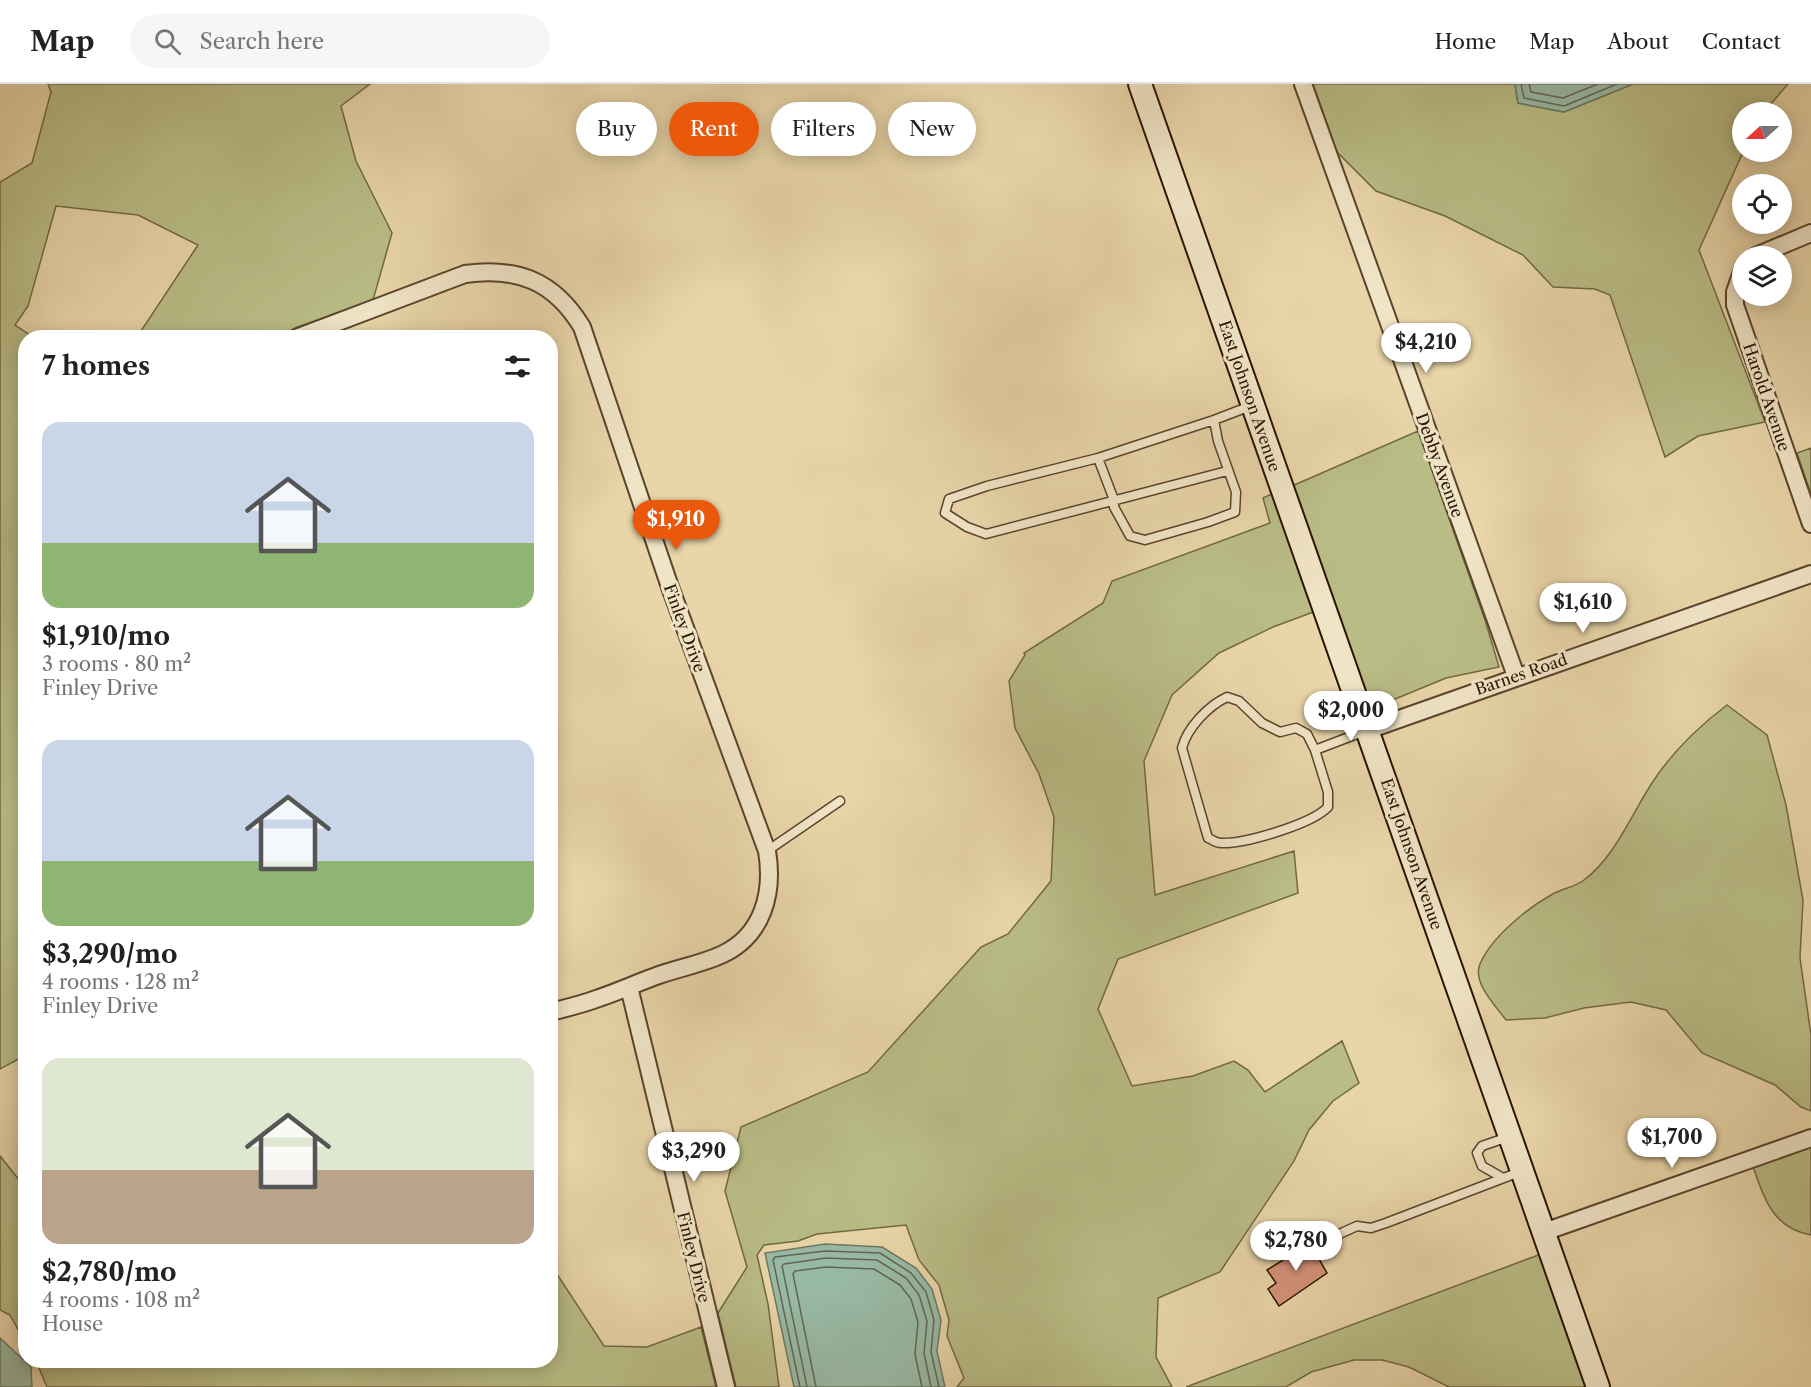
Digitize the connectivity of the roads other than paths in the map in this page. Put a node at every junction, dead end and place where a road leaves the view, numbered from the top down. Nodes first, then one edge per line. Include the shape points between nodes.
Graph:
1 (1140, 84) edge
2 (1303, 84) edge
3 (1811, 233) edge
4 (1780, 246) edge
5 (1735, 306) edge
6 (317, 330) edge
7 (1253, 405) junction
8 (1214, 420) junction
9 (1098, 458) junction
10 (1227, 471) junction
11 (1114, 500) junction
12 (1811, 524) edge
13 (1811, 574) edge
14 (1516, 676) junction
15 (1368, 730) junction
16 (1315, 750) junction
17 (840, 801) dead end
18 (767, 851) junction
19 (629, 987) junction
20 (558, 1010) edge
21 (1510, 1136) junction
22 (1811, 1138) edge
23 (1513, 1174) junction
24 (1544, 1232) junction
25 (1337, 1235) dead end
26 (726, 1387) edge
27 (1598, 1387) edge

1 - 7 main road, East Johnson Avenue
2 - 14 street, Debby Avenue
3 - 4 street
5 - 12 street, Harold Avenue
6 - 18 street, Finley Drive via 465,274 483,272 504,272 532,280 568,306 582,327 670,587
7 - 8 lane
7 - 15 main road, East Johnson Avenue
8 - 9 lane
8 - 10 lane
9 - 11 lane
9 - 11 lane via 950,499 945,513 986,534
10 - 11 lane
10 - 11 lane via 1236,492 1234,512 1145,540 1130,536
13 - 14 street, Barnes Road
14 - 15 street, Barnes Road
15 - 16 lane
15 - 21 main road, East Johnson Avenue
16 - 16 lane via 1307,734 1296,728 1280,732 1262,723 1239,701 1227,697 1217,702 1185,735 1182,748 1208,838 1219,844 1245,841 1321,815 1328,807 1328,792
17 - 18 lane
18 - 19 street, Finley Drive via 769,892 758,921 747,936 722,955
19 - 20 street, Finley Drive
19 - 26 street, Finley Drive
21 - 23 main road, East Johnson Avenue
21 - 23 lane via 1482,1146 1477,1153 1482,1166
22 - 24 street
23 - 24 main road, East Johnson Avenue
23 - 25 lane via 1386,1223 1371,1228 1357,1226
24 - 27 main road, East Johnson Avenue

